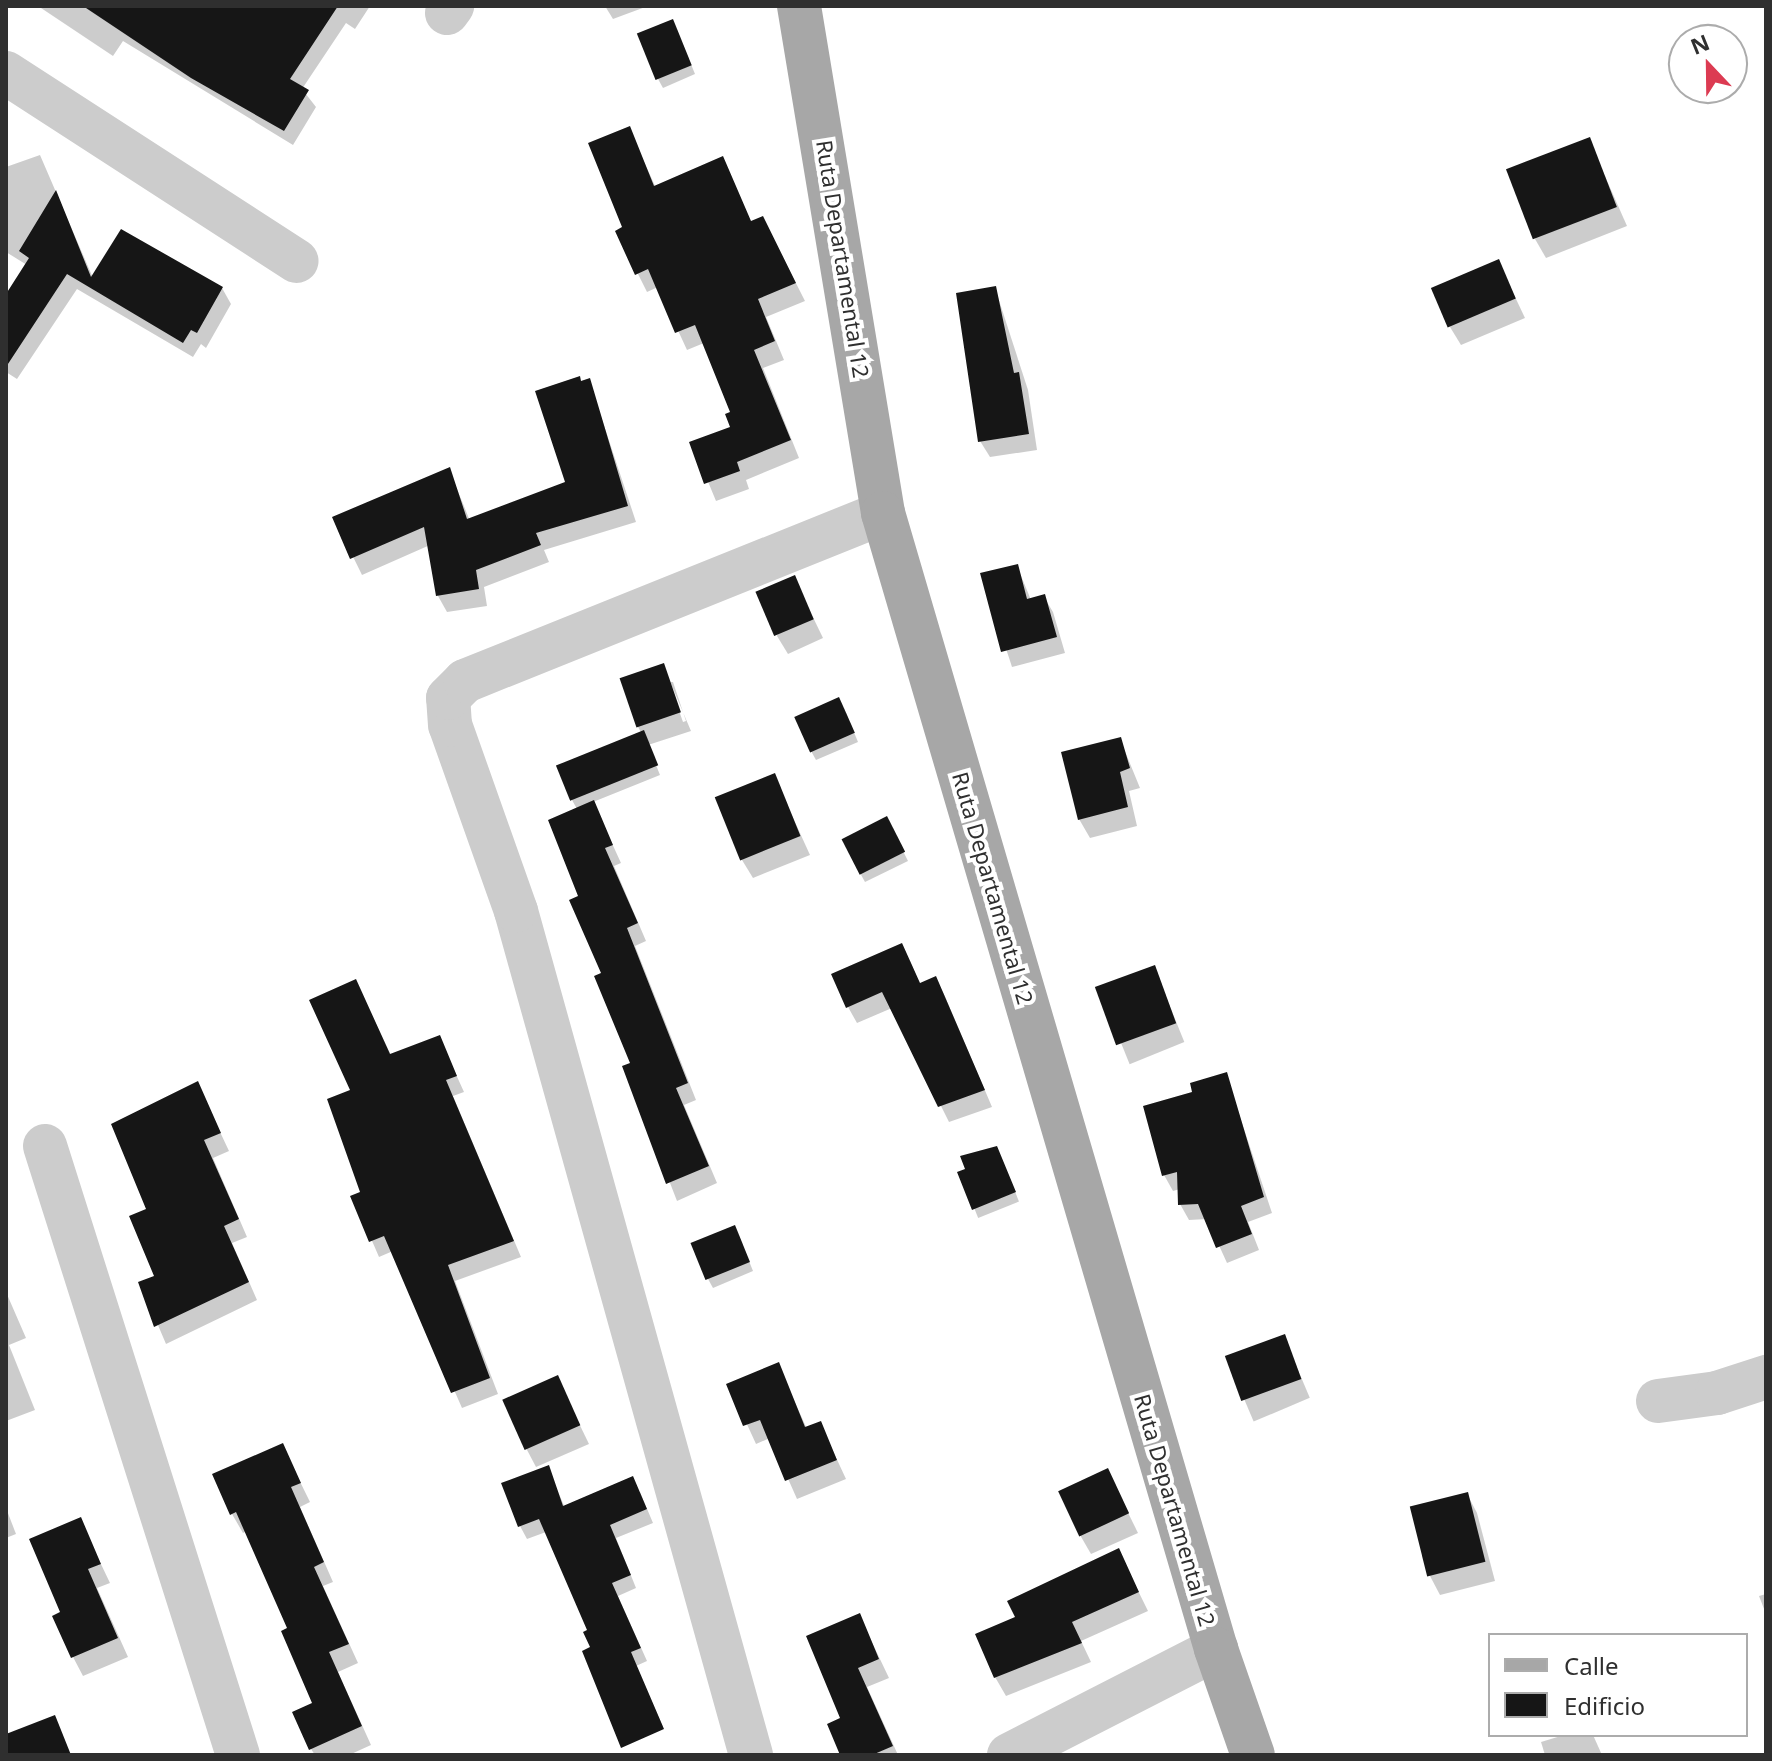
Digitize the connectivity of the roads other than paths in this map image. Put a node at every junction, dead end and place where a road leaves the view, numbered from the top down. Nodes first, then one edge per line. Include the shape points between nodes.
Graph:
1 (799, 6) edge
2 (6, 73) edge
3 (297, 261) dead end
4 (883, 513) junction
5 (45, 1146) dead end
6 (1766, 1377) edge
7 (1658, 1401) dead end
8 (1216, 1649) junction
9 (238, 1755) edge
10 (751, 1755) edge
11 (1009, 1755) edge
12 (1253, 1755) edge

1 - 4 main road, Ruta Departamental 12
2 - 3 street
4 - 8 main road, Ruta Departamental 12
4 - 10 street via 465,681 448,698 450,725 516,911
5 - 9 street
6 - 7 street via 1717,1393
8 - 11 street
8 - 12 main road, Ruta Departamental 12

